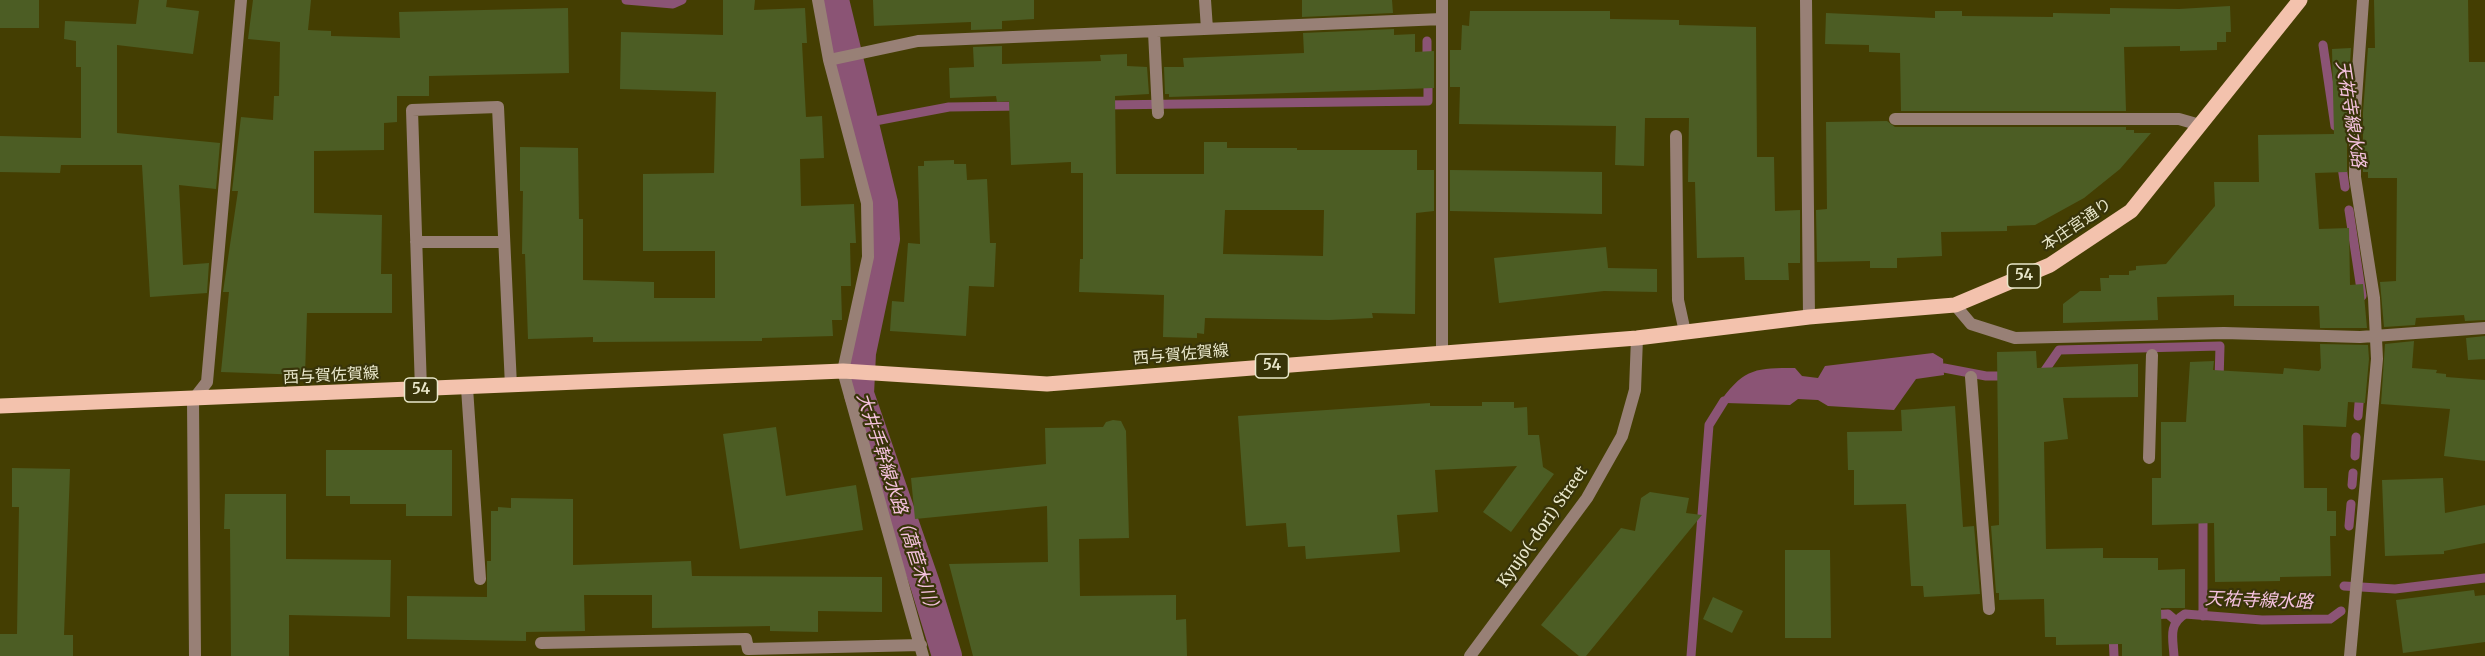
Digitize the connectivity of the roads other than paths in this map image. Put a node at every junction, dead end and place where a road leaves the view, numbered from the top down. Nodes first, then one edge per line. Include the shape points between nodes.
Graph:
1 (242, 0) edge
2 (818, 0) edge
3 (1205, 0) edge
4 (1442, 0) edge
5 (1806, 0) edge
6 (2363, 0) edge
7 (2297, 1) edge
8 (1442, 19) junction
9 (1207, 29) junction
10 (1154, 32) junction
11 (829, 60) junction
12 (1158, 106) dead end
13 (1895, 118) dead end
14 (2200, 125) junction
15 (1676, 136) dead end
16 (416, 242) junction
17 (504, 242) junction
18 (1955, 306) junction
19 (1809, 317) junction
20 (2485, 328) edge
21 (1685, 332) junction
22 (2376, 335) junction
23 (1637, 338) junction
24 (1442, 353) junction
25 (2152, 355) dead end
26 (843, 371) junction
27 (1971, 377) dead end
28 (511, 386) junction
29 (467, 388) junction
30 (421, 390) junction
31 (193, 400) junction
32 (0, 406) edge
33 (2149, 458) dead end
34 (480, 579) dead end
35 (1989, 609) dead end
36 (541, 643) dead end
37 (922, 651) edge
38 (195, 656) edge
39 (1470, 656) edge
40 (2350, 656) edge

1 - 31 street via 207,382
2 - 11 street
3 - 9 street
4 - 8 street
5 - 19 street
6 - 22 street via 2355,177 2372,276
7 - 14 main road, 本庄宮通り / 54
8 - 9 street
8 - 24 street
9 - 10 street
10 - 11 street via 918,41
10 - 12 street
11 - 26 street via 869,222 868,257
13 - 14 street via 2179,119
14 - 18 main road, 本庄宮通り / 54 via 2131,211 2050,265
15 - 21 street via 1678,300
16 - 17 street
16 - 17 street via 412,110 498,107
16 - 30 street
17 - 28 street
18 - 19 main road, 本庄宮通り / 54
18 - 22 street via 1971,324 2015,338 2224,333
19 - 21 main road, 本庄宮通り / 54
20 - 22 street
21 - 23 main road, 本庄宮通り / 54
22 - 40 street
23 - 24 main road, 西与賀佐賀線 / 54
23 - 39 street, Kyujo(-dori) Street via 1635,390 1622,436 1587,498
24 - 26 main road, 西与賀佐賀線 / 54 via 1047,384
25 - 33 street
26 - 28 main road, 西与賀佐賀線 / 54
26 - 37 street
27 - 35 street
28 - 29 main road, 西与賀佐賀線 / 54
29 - 30 main road, 西与賀佐賀線 / 54
29 - 34 street
30 - 31 main road, 西与賀佐賀線 / 54
31 - 32 main road, 西与賀佐賀線 / 54
31 - 38 street
36 - 37 street via 746,639 748,649

